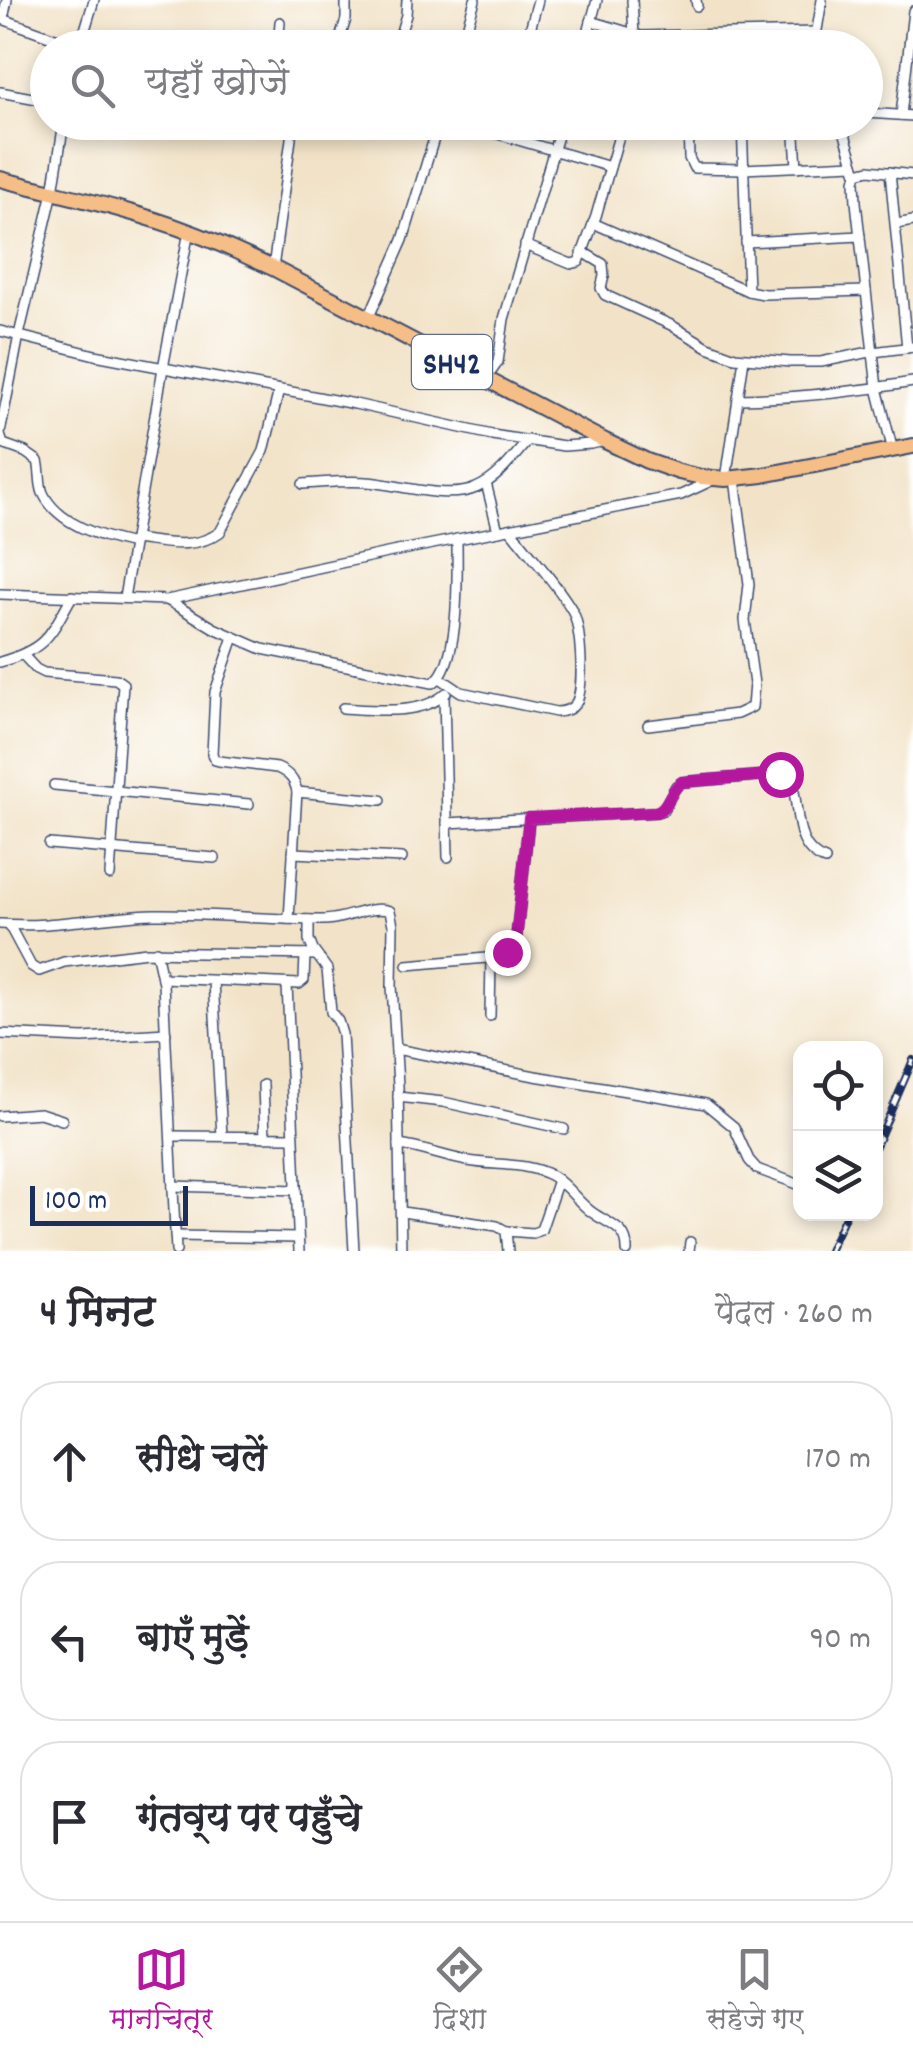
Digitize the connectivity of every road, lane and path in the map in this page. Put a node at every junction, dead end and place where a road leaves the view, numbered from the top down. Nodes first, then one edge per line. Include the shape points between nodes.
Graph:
1 (7, 0) edge
2 (94, 0) edge
3 (346, 0) edge
4 (407, 0) edge
5 (475, 0) edge
6 (538, 0) edge
7 (597, 0) edge
8 (632, 0) edge
9 (822, 0) edge
10 (913, 11) edge
11 (2, 18) edge
12 (591, 21) junction
13 (280, 22) dead end
14 (35, 30) edge
15 (82, 30) edge
16 (279, 30) edge
17 (343, 30) edge
18 (401, 30) edge
19 (466, 30) edge
20 (530, 30) edge
21 (589, 30) edge
22 (619, 30) edge
23 (634, 30) edge
24 (816, 30) edge
25 (0, 92) edge
26 (30, 98) edge
27 (883, 113) edge
28 (901, 114) junction
29 (913, 116) edge
30 (61, 140) edge
31 (290, 140) edge
32 (434, 140) edge
33 (517, 140) edge
34 (557, 140) edge
35 (617, 140) edge
36 (689, 140) edge
37 (743, 140) edge
38 (795, 140) edge
39 (846, 140) edge
40 (554, 151) junction
41 (797, 166) junction
42 (610, 167) junction
43 (855, 168) junction
44 (744, 169) junction
45 (890, 172) junction
46 (913, 175) edge
47 (0, 179) edge
48 (53, 192) junction
49 (913, 222) edge
50 (594, 223) junction
51 (896, 224) junction
52 (189, 231) junction
53 (860, 236) junction
54 (746, 242) junction
55 (525, 246) junction
56 (583, 252) junction
57 (272, 268) junction
58 (907, 287) edge
59 (748, 291) junction
60 (866, 291) junction
61 (368, 319) junction
62 (0, 331) edge
63 (20, 335) junction
64 (910, 348) edge
65 (872, 352) junction
66 (744, 359) junction
67 (163, 368) junction
68 (486, 379) junction
69 (913, 382) edge
70 (877, 388) junction
71 (280, 390) junction
72 (738, 399) junction
73 (0, 438) edge
74 (528, 440) junction
75 (605, 441) junction
76 (913, 446) edge
77 (893, 451) junction
78 (725, 479) junction
79 (486, 483) junction
80 (303, 484) dead end
81 (510, 528) junction
82 (498, 531) junction
83 (457, 539) junction
84 (133, 541) junction
85 (0, 594) edge
86 (72, 596) junction
87 (124, 598) junction
88 (167, 600) junction
89 (234, 638) junction
90 (23, 655) junction
91 (0, 662) edge
92 (440, 678) junction
93 (448, 691) junction
94 (343, 708) dead end
95 (648, 725) dead end
96 (54, 786) dead end
97 (116, 790) junction
98 (297, 792) junction
99 (381, 800) dead end
100 (249, 804) dead end
101 (529, 818) junction
102 (448, 823) junction
103 (49, 844) dead end
104 (112, 850) junction
105 (294, 853) junction
106 (448, 857) dead end
107 (215, 858) dead end
108 (402, 858) dead end
109 (825, 860) dead end
110 (110, 874) dead end
111 (289, 919) junction
112 (309, 920) junction
113 (4, 925) edge
114 (156, 951) junction
115 (310, 955) junction
116 (491, 957) junction
117 (407, 965) dead end
118 (162, 978) junction
119 (212, 981) junction
120 (288, 985) junction
121 (490, 1016) dead end
122 (166, 1033) junction
123 (0, 1034) edge
124 (396, 1049) junction
125 (264, 1085) dead end
126 (398, 1097) junction
127 (0, 1116) edge
128 (62, 1120) dead end
129 (564, 1129) dead end
130 (171, 1136) junction
131 (222, 1136) junction
132 (265, 1137) junction
133 (293, 1137) junction
134 (399, 1144) junction
135 (558, 1180) junction
136 (793, 1182) edge
137 (173, 1186) junction
138 (296, 1190) junction
139 (402, 1212) junction
140 (506, 1231) junction
141 (176, 1236) junction
142 (298, 1238) junction
143 (176, 1251) edge
144 (299, 1251) edge
145 (354, 1251) edge
146 (401, 1251) edge
147 (508, 1251) edge
148 (627, 1251) edge

1 - 11 street
2 - 15 street
3 - 17 street
4 - 18 street
5 - 19 street
6 - 20 street
7 - 12 street
8 - 23 street
9 - 24 street
10 - 28 street
11 - 14 street
12 - 21 street
12 - 22 street
13 - 16 street
25 - 26 street
27 - 28 street
28 - 29 street
30 - 48 street
31 - 57 street
32 - 61 street via 403,240
33 - 40 street
34 - 40 street
35 - 42 street
36 - 44 street via 691,166
37 - 44 street
38 - 41 street
39 - 43 street
40 - 42 street
40 - 55 street
41 - 43 street
41 - 44 street
42 - 50 street
43 - 45 street
43 - 53 street
44 - 54 street
45 - 46 street
45 - 51 street
47 - 48 main road, SH42
48 - 52 main road, SH42
48 - 63 street
49 - 51 street
50 - 56 street
50 - 59 street
51 - 58 street
52 - 57 main road, SH42
52 - 67 street
53 - 54 street
53 - 60 street
54 - 59 street
55 - 56 street via 571,264
55 - 68 street via 498,362
56 - 66 street via 603,264 605,295
57 - 61 main road, SH42
58 - 64 street
59 - 60 street
60 - 65 street
61 - 68 main road, SH42
62 - 63 street
63 - 67 street
63 - 73 street
64 - 65 street
65 - 66 street via 822,362
65 - 70 street
66 - 72 street
67 - 71 street
67 - 84 street
68 - 75 main road, SH42
69 - 70 street
70 - 72 street
70 - 77 street
71 - 74 street
71 - 84 street via 264,450 220,532 191,544
72 - 78 street
73 - 84 street via 38,461 43,492 70,520 100,536
74 - 75 street via 564,446
74 - 79 street
75 - 78 main road, SH42 via 679,472
76 - 77 main road, SH42
77 - 78 main road, SH42
78 - 81 street via 681,495
78 - 95 street via 749,584 745,630 754,703 736,714
79 - 80 street via 458,493 371,482
79 - 82 street
81 - 82 street
81 - 93 street via 576,616 578,698 556,712
82 - 83 street
83 - 88 street
83 - 92 street via 456,624
84 - 87 street
85 - 86 street
86 - 87 street
86 - 90 street via 49,637
87 - 88 street
88 - 89 street
89 - 92 street via 274,653 423,682
89 - 98 street via 215,692 213,758 281,770
90 - 91 street
90 - 97 street via 44,673 123,684
92 - 93 street
93 - 94 street via 412,707
93 - 102 street
96 - 97 street
97 - 100 street
97 - 104 street
98 - 99 street
98 - 105 street
101 - 102 street
101 - 109 street via 656,812 682,782 780,774 792,783 806,846
101 - 116 street via 516,940 504,955
102 - 106 street
103 - 104 street
104 - 107 street
104 - 110 street
105 - 108 street
105 - 111 street
111 - 112 street
111 - 113 street via 164,914
112 - 115 street
112 - 124 street via 390,911
113 - 114 street via 39,971
114 - 115 street
114 - 118 street
115 - 120 street via 304,980
115 - 145 street via 327,970 331,1012 342,1034
116 - 117 street
116 - 121 street
118 - 119 street
118 - 122 street
119 - 120 street
119 - 131 street
120 - 133 street
122 - 123 street
122 - 130 street
124 - 126 street
124 - 136 street via 706,1104 734,1127 757,1169
125 - 132 street
126 - 129 street
126 - 134 street
127 - 128 street via 40,1113
130 - 131 street
130 - 137 street
131 - 132 street
132 - 133 street
133 - 138 street
134 - 135 street
134 - 139 street
135 - 140 street via 541,1230
135 - 148 street via 622,1232
137 - 138 street
137 - 141 street
138 - 142 street
139 - 140 street
139 - 146 street
140 - 147 street
141 - 142 street
141 - 143 street
142 - 144 street

